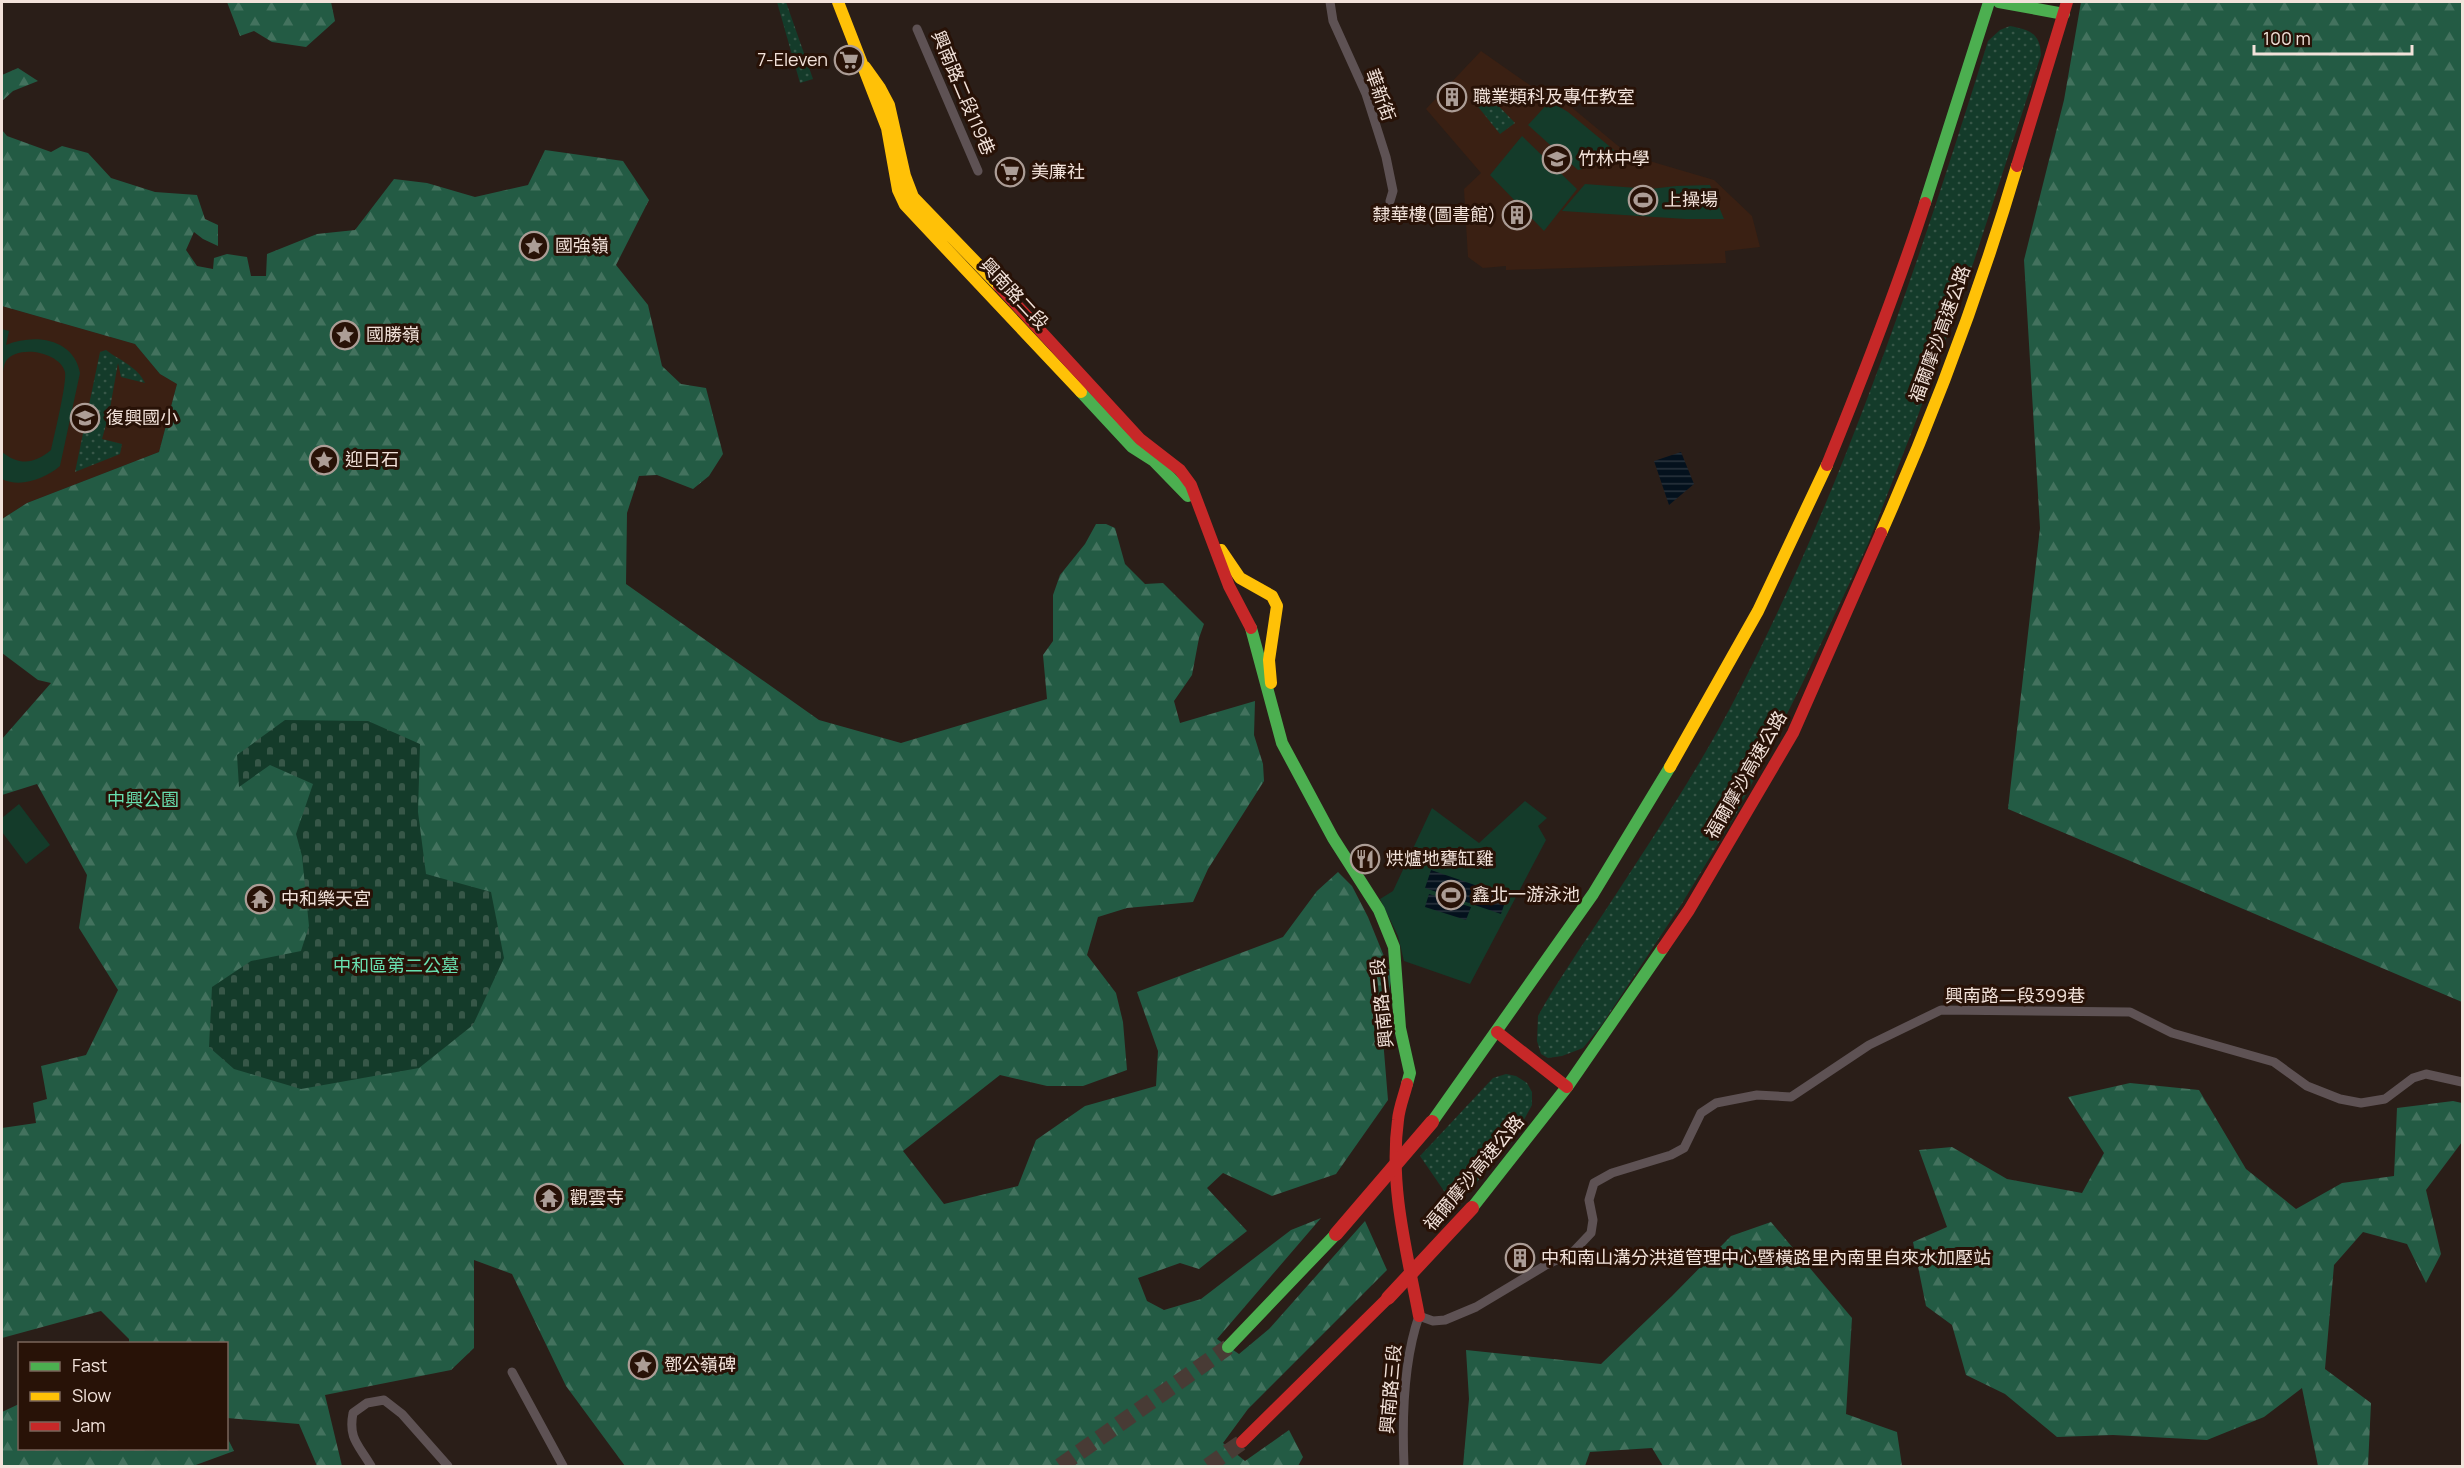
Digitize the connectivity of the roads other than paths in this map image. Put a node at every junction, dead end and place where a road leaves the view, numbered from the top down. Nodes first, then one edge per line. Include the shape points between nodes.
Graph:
1 (838, 2) edge
2 (1330, 2) edge
3 (1989, 2) edge
4 (1999, 2) edge
5 (2066, 8) edge
6 (917, 29) dead end
7 (978, 171) dead end
8 (1390, 201) dead end
9 (1207, 528) junction
10 (1272, 714) junction
11 (1497, 1032) junction
12 (2463, 1082) edge
13 (1568, 1087) junction
14 (1419, 1316) junction
15 (1228, 1347) tunnel mouth
16 (512, 1372) dead end
17 (1242, 1442) tunnel mouth
18 (371, 1467) edge
19 (448, 1467) edge
20 (564, 1467) edge
21 (1404, 1467) edge

1 - 9 main road, 興南路二段 via 886,128 898,190 905,205 1132,447 1179,484 1198,508
2 - 8 street, 華新街 via 1333,21 1365,94 1386,157 1393,191
3 - 11 main road via 1905,265 1816,492 1758,611 1656,791 1593,894
4 - 5 main road
5 - 13 main road, 福爾摩沙高速公路 via 2012,187 1909,470 1793,733 1689,909
6 - 7 street, 興南路二段119巷
9 - 10 main road, 興南路二段 via 1251,629
9 - 10 main road, 興南路二段 via 1240,578 1272,596 1277,606 1269,660
10 - 14 main road, 興南路二段 via 1282,743 1379,910 1394,947 1400,1028 1410,1073 1395,1146 1398,1206
11 - 13 main road
11 - 15 main road, bridge via 1432,1122 1336,1234
12 - 14 street, 興南路二段399巷 via 2426,1074 2413,1078 2385,1099 2361,1102 2340,1099 2307,1086 2274,1062 2172,1033 2130,1012 1941,1010 1869,1045 1791,1097 1757,1095 1716,1103 1701,1113 1684,1148 1612,1173 1594,1184 1589,1200 1591,1233 1572,1253 1445,1320
13 - 17 main road, 福爾摩沙高速公路, bridge via 1472,1208 1388,1299
14 - 21 street, 興南路三段 via 1413,1334 1404,1409
16 - 20 street
18 - 19 street via 351,1436 353,1413 367,1403 384,1400 402,1414

